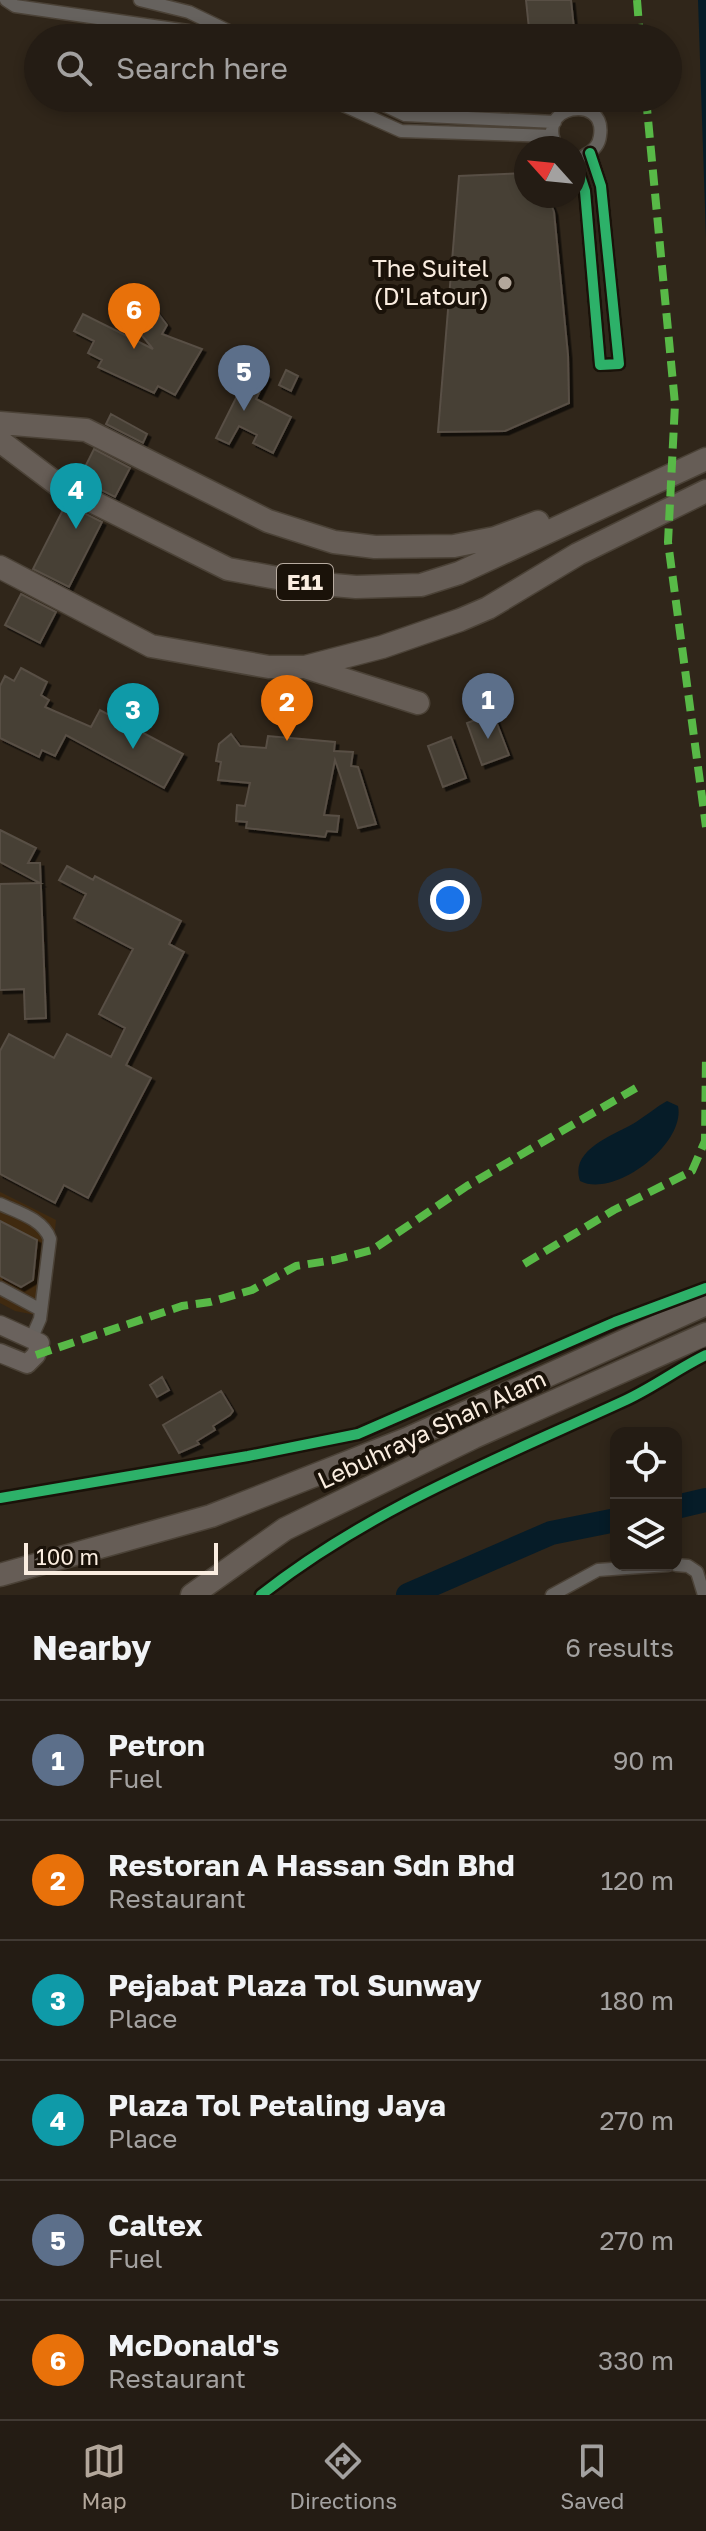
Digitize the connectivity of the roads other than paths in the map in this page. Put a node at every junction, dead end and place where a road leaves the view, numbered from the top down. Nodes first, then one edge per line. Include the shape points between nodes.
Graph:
1 (6, 0) edge
2 (140, 0) edge
3 (140, 24) edge
4 (214, 24) edge
5 (358, 112) edge
6 (399, 112) edge
7 (566, 112) edge
8 (587, 112) edge
9 (555, 135) edge
10 (590, 153) junction
11 (586, 154) edge
12 (586, 203) edge
13 (0, 423) edge
14 (0, 441) edge
15 (706, 443) edge
16 (706, 459) edge
17 (706, 491) edge
18 (591, 504) junction
19 (0, 567) edge
20 (305, 667) junction
21 (418, 703) dead end
22 (0, 1204) edge
23 (0, 1288) edge
24 (706, 1304) edge
25 (41, 1310) junction
26 (0, 1325) edge
27 (701, 1336) edge
28 (33, 1340) junction
29 (0, 1353) edge
30 (682, 1566) edge
31 (610, 1569) edge
32 (0, 1575) edge
33 (571, 1590) edge
34 (192, 1595) edge
35 (552, 1595) edge
36 (704, 1595) edge

1 - 3 street via 15,6
2 - 4 street
5 - 9 street via 401,131
6 - 9 street
7 - 9 street via 559,116
8 - 10 street via 595,116 601,131
10 - 11 street
10 - 12 street via 601,186 619,364 600,365
13 - 18 highway, E11 via 86,430 231,505 334,542 454,546 495,538
14 - 18 highway, E11 via 57,484 228,569 299,582 421,585 459,573
15 - 18 highway, E11
16 - 18 highway, E11
17 - 20 highway via 608,539 488,608 382,647
19 - 20 highway via 151,646 269,667
20 - 21 highway
22 - 25 street via 48,1233
23 - 25 street
24 - 32 highway, Lebuhraya Shah Alam via 407,1439 211,1516
25 - 28 street
26 - 28 street
27 - 34 highway, Lebuhraya Shah Alam via 285,1529
28 - 29 street via 36,1355 27,1364
30 - 36 street via 697,1572
31 - 33 street via 598,1570
33 - 35 street

